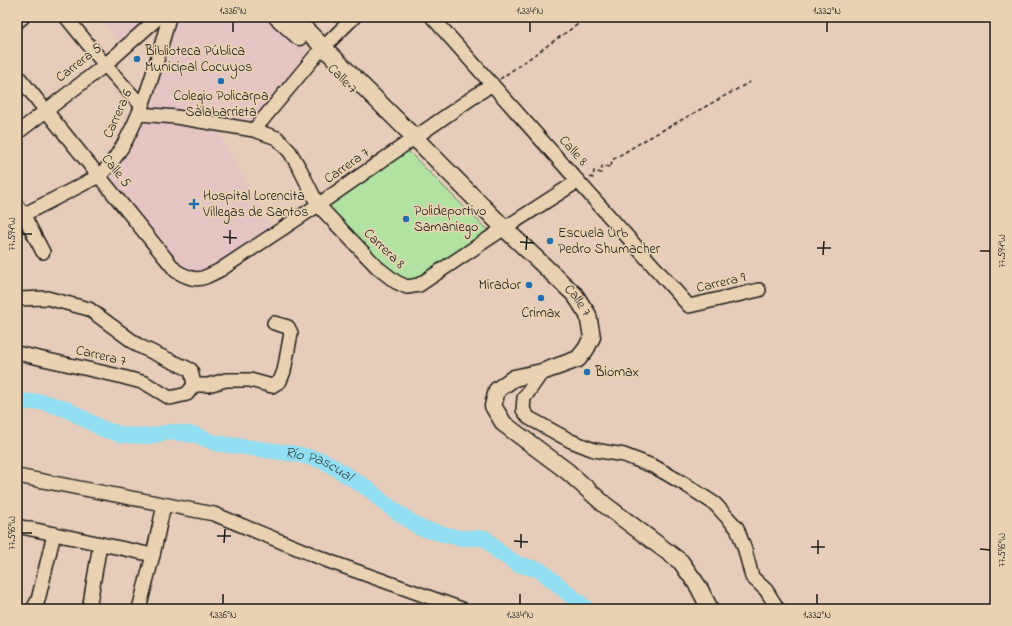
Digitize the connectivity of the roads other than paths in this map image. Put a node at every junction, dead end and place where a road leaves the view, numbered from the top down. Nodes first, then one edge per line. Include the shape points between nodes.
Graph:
1 (23, 17) edge
2 (66, 17) edge
3 (159, 17) edge
4 (169, 17) edge
5 (277, 17) edge
6 (293, 17) edge
7 (354, 17) edge
8 (432, 17) edge
9 (17, 22) edge
10 (320, 50) junction
11 (105, 65) junction
12 (17, 75) edge
13 (492, 84) junction
14 (140, 109) junction
15 (45, 110) junction
16 (254, 130) junction
17 (17, 132) edge
18 (411, 141) junction
19 (99, 176) junction
20 (578, 181) junction
21 (318, 205) junction
22 (19, 213) edge
23 (501, 230) junction
24 (43, 252) dead end
25 (196, 279) joint
26 (759, 290) dead end
27 (17, 299) edge
28 (689, 306) joint
29 (274, 323) dead end
30 (17, 353) edge
31 (542, 372) junction
32 (194, 385) junction
33 (17, 476) edge
34 (164, 505) junction
35 (17, 526) edge
36 (54, 534) junction
37 (100, 544) junction
38 (153, 555) junction
39 (33, 609) edge
40 (89, 609) edge
41 (139, 609) edge
42 (462, 609) edge
43 (710, 609) edge
44 (778, 609) edge

1 - 9 street
2 - 11 street
3 - 11 street, Carrera 5
4 - 14 street, Carrera 6
5 - 10 main road, Calle 7
6 - 10 main road, Calle 7
7 - 10 street
8 - 13 street, Calle 8
10 - 16 street
10 - 18 main road, Calle 7
11 - 14 street
11 - 15 street, Carrera 5
12 - 15 street, Calle 5
13 - 18 street, Carrera 7
13 - 20 street, Calle 8
14 - 16 street, Carrera 8
14 - 19 street, Carrera 6 via 123,145
15 - 17 street, Carrera 5
15 - 19 street, Calle 5
16 - 21 street, Carrera 8 via 276,138 290,152
18 - 21 street, Carrera 7
18 - 23 main road, Calle 7
19 - 22 street, Carrera 6
19 - 25 street, Calle 5 via 176,271
20 - 23 street, Carrera 8
20 - 28 street, Calle 8
21 - 23 street, Carrera 8 via 378,268 407,288 419,285
21 - 25 street, Carrera 7 via 220,270
22 - 24 street
23 - 31 main road, Calle 7 via 575,295 588,315 592,337 586,350 578,359
26 - 28 street, Carrera 9
27 - 32 street via 47,298 89,309 139,346 191,370
29 - 32 street via 288,327 291,333 280,381 272,386 250,380 226,380 208,385
30 - 32 street, Carrera 7 via 145,383 170,398 187,394
31 - 43 main road via 514,378 497,390 493,406 504,424 681,562
31 - 44 street via 524,398 523,410 529,418 594,450 624,455 655,467 715,504 737,528 746,550 752,577 766,590
33 - 34 street
34 - 38 street
34 - 42 street via 214,514 331,562
35 - 36 street
36 - 37 street
36 - 39 street via 38,600
37 - 38 street
37 - 40 street
38 - 41 street

